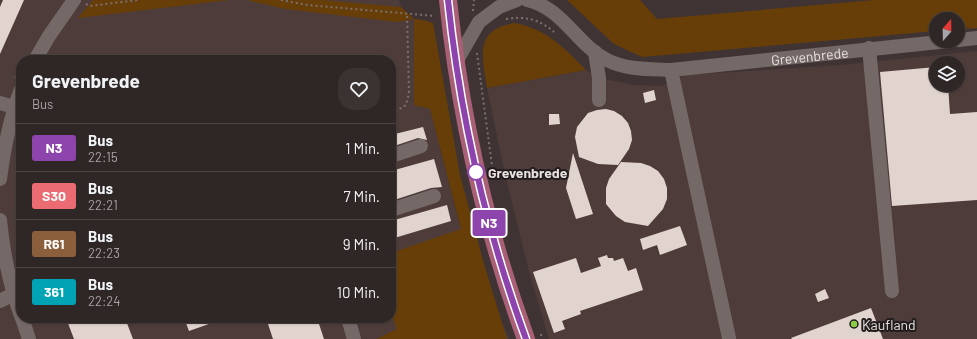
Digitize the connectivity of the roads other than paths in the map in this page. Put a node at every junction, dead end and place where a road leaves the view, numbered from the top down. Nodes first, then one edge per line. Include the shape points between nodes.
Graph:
1 (516, 0) edge
2 (527, 0) edge
3 (79, 1) edge
4 (448, 8) edge
5 (977, 38) edge
6 (965, 39) edge
7 (929, 43) edge
8 (868, 48) junction
9 (595, 52) junction
10 (38, 55) edge
11 (456, 62) junction
12 (671, 70) junction
13 (599, 100) dead end
14 (16, 102) edge
15 (0, 103) edge
16 (14, 107) junction
17 (421, 146) dead end
18 (396, 154) edge
19 (0, 179) edge
20 (434, 196) dead end
21 (396, 208) edge
22 (0, 220) edge
23 (16, 289) edge
24 (892, 292) dead end
25 (16, 293) edge
26 (0, 301) edge
27 (23, 323) edge
28 (349, 323) edge
29 (533, 336) edge
30 (729, 338) edge
31 (29, 339) edge
32 (354, 339) edge

1 - 11 street via 499,7 479,22
2 - 9 street, Grevenbrede via 537,2 564,20
3 - 10 street via 49,36
4 - 11 main road
5 - 6 street
7 - 8 street, Grevenbrede
8 - 12 street, Grevenbrede
8 - 24 street
9 - 12 street, Grevenbrede via 608,61 636,68
9 - 13 street
11 - 29 main road via 484,204 504,274
12 - 30 street
14 - 16 street
15 - 16 street
16 - 19 street
17 - 18 street
20 - 21 street
22 - 23 street via 2,243
25 - 26 street
27 - 31 street
28 - 32 street

